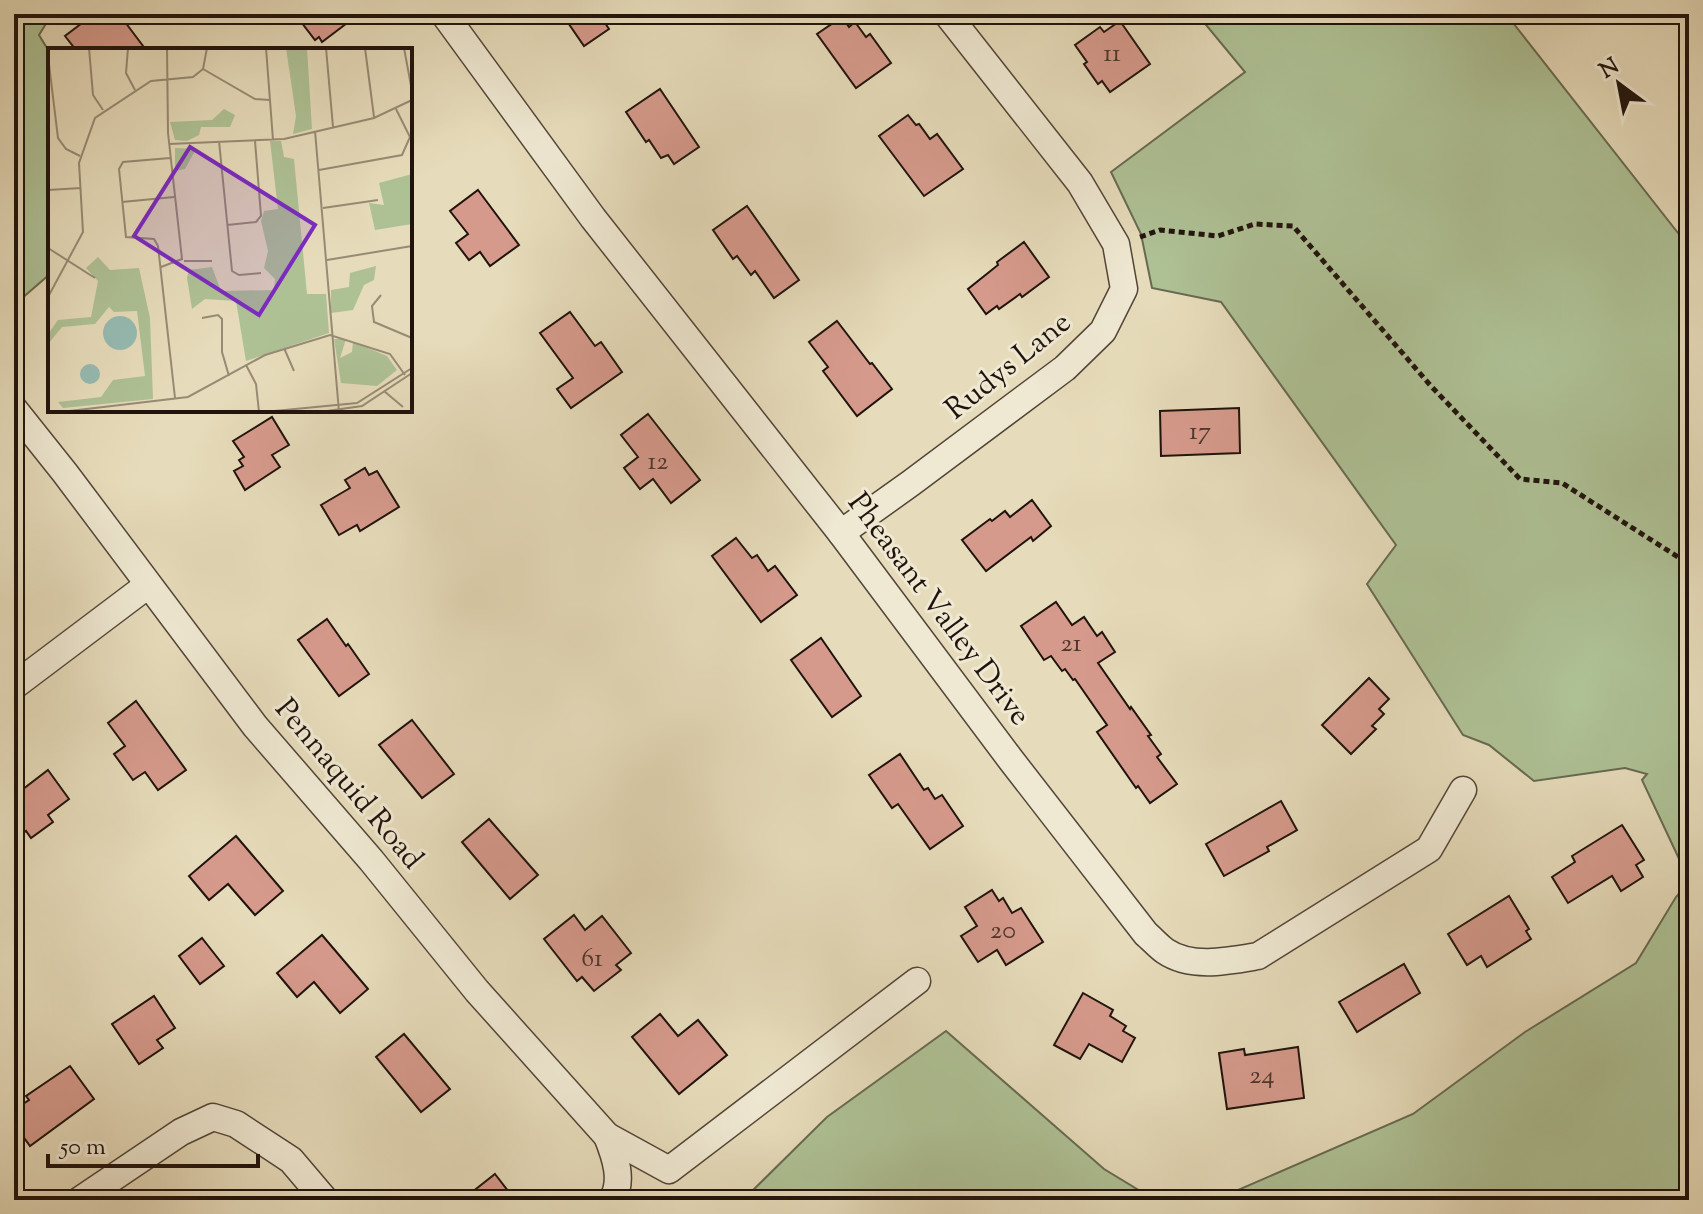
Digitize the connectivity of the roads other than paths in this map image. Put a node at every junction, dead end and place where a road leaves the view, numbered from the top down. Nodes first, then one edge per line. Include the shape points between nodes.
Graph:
1 (444, 14) edge
2 (947, 14) edge
3 (14, 409) edge
4 (841, 533) junction
5 (148, 585) junction
6 (14, 686) edge
7 (1463, 790) dead end
8 (917, 981) dead end
9 (607, 1136) junction
10 (80, 1200) edge
11 (325, 1200) edge
12 (612, 1200) edge

1 - 4 street, Pheasant Valley Drive via 593,218
2 - 4 street, Rudys Lane via 1080,183 1116,244 1124,289 1103,331 1065,368
3 - 5 street, Pennaquid Road
4 - 7 street, Pheasant Valley Drive via 1011,760 1146,934 1166,952 1195,962 1258,956 1429,849
5 - 6 street
5 - 9 street, Pennaquid Road via 255,726 477,991
8 - 9 street via 669,1170
9 - 12 street, Pennaquid Road via 617,1167 618,1190
10 - 11 street via 181,1132 213,1117 236,1124 291,1160

